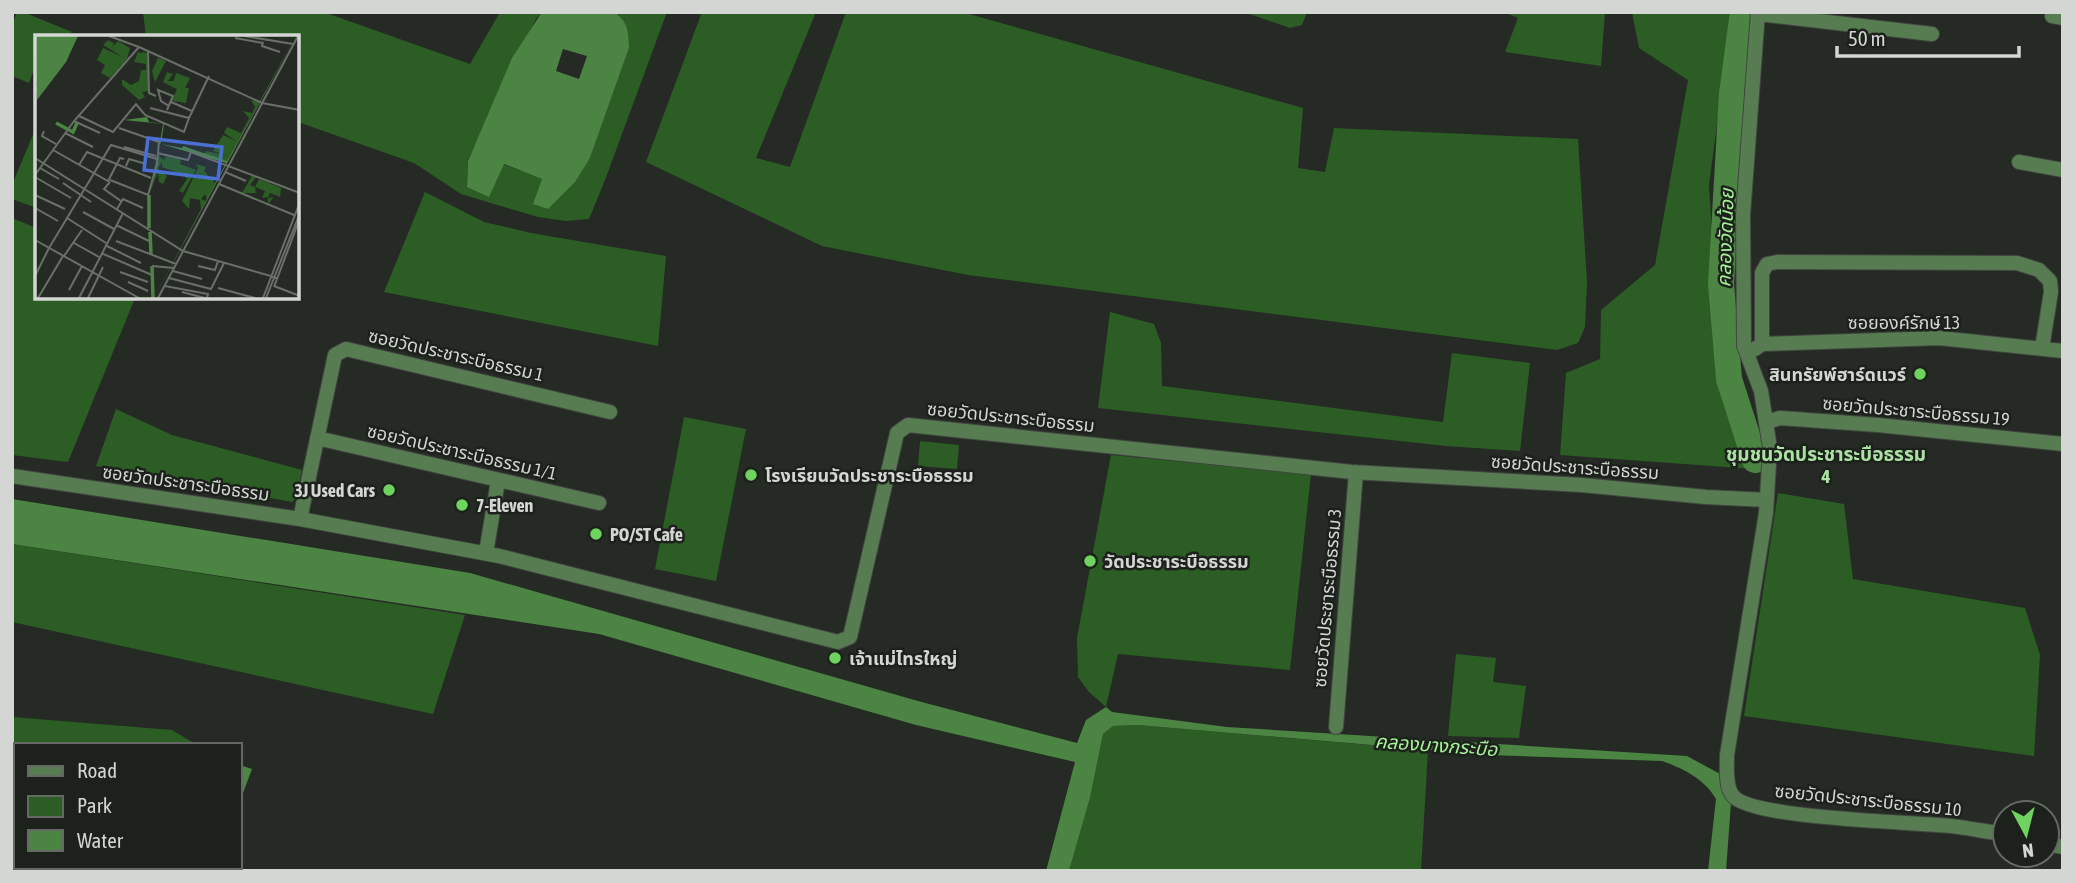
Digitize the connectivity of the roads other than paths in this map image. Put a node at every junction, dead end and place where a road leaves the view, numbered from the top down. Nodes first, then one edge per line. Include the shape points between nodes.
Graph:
1 (1758, 13) edge
2 (1933, 34) dead end
3 (2019, 162) dead end
4 (2063, 170) edge
5 (1762, 344) junction
6 (2042, 348) junction
7 (2063, 351) edge
8 (1747, 353) junction
9 (610, 412) dead end
10 (1767, 422) junction
11 (317, 438) junction
12 (2063, 444) edge
13 (1356, 472) junction
14 (12, 476) edge
15 (498, 481) junction
16 (599, 503) dead end
17 (1767, 506) junction
18 (300, 519) junction
19 (486, 553) junction
20 (1336, 727) dead end
21 (1991, 832) edge

1 - 2 street
1 - 8 street via 1743,215
3 - 4 street
5 - 6 street, ซอยองค์รักษ์ 13 via 1939,338
5 - 6 street via 1762,273 1767,264 2017,263 2039,270 2050,281
5 - 8 street, ซอยองค์รักษ์ 13
6 - 7 street, ซอยองค์รักษ์ 13
8 - 10 street via 1762,391
9 - 11 street, ซอยวัดประชาระบือธรรม 1 via 346,349 335,355
10 - 12 street, ซอยวัดประชาระบือธรรม 19 via 1794,419
10 - 17 street
11 - 15 street, ซอยวัดประชาระบือธรรม 1/1
11 - 18 street, ซอยวัดประชาระบือธรรม 1
13 - 17 street, ซอยวัดประชาระบือธรรม via 1594,486
13 - 19 street, ซอยวัดประชาระบือธรรม via 908,425 897,433 850,637 838,642
13 - 20 street, ซอยวัดประชาระบือธรรม 3
14 - 18 street, ซอยวัดประชาระบือธรรม
15 - 16 street, ซอยวัดประชาระบือธรรม 1/1
15 - 19 street
17 - 21 street, ซอยวัดประชาระบือธรรม 10 via 1727,755 1731,795 1739,802 1769,810
18 - 19 street, ซอยวัดประชาระบือธรรม

